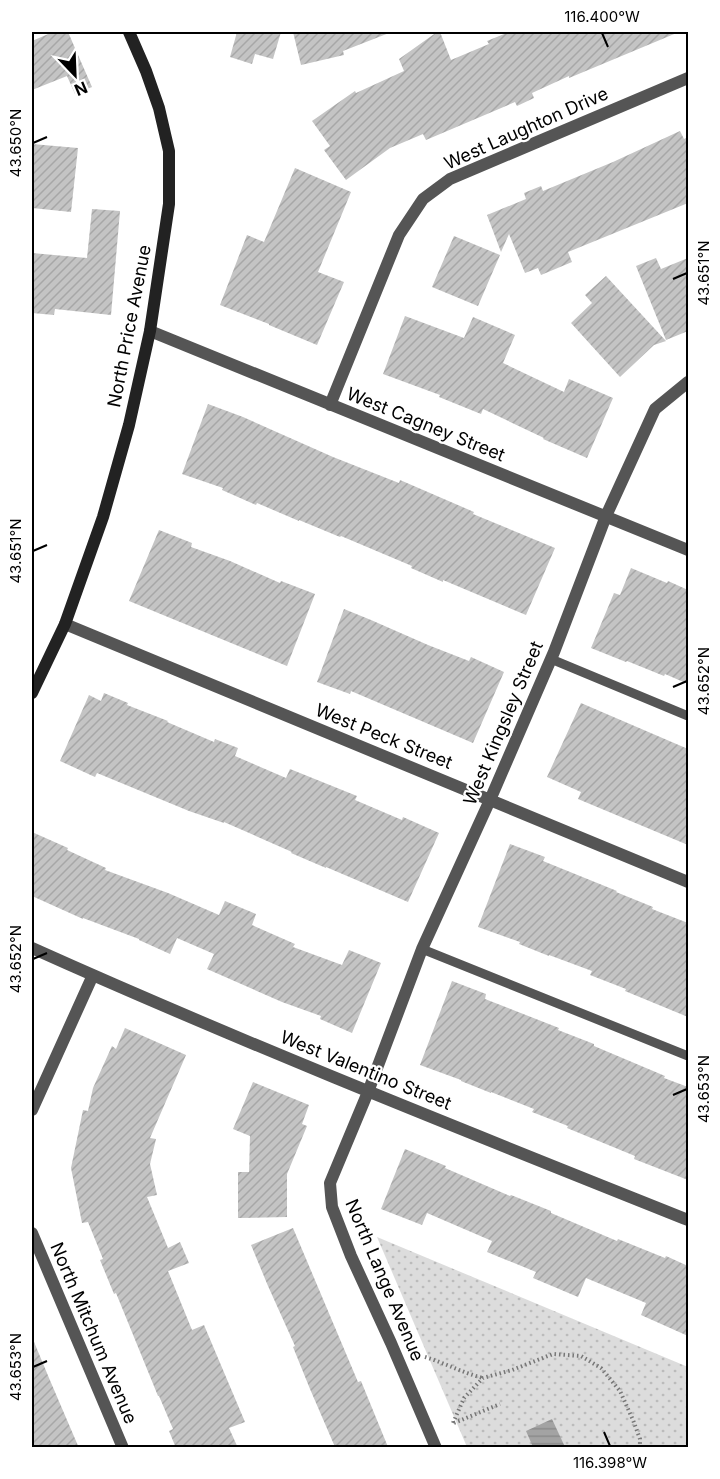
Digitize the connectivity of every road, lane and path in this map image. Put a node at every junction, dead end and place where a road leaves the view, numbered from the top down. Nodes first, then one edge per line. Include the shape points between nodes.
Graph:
1 (129, 32) edge
2 (688, 78) edge
3 (150, 331) junction
4 (688, 382) edge
5 (330, 405) junction
6 (606, 516) junction
7 (688, 550) edge
8 (65, 624) junction
9 (551, 659) junction
10 (32, 693) edge
11 (688, 716) edge
12 (490, 800) junction
13 (688, 882) edge
14 (32, 948) edge
15 (422, 949) junction
16 (93, 975) junction
17 (688, 1056) edge
18 (368, 1092) junction
19 (32, 1110) edge
20 (688, 1220) edge
21 (32, 1233) edge
22 (425, 1357) dead end
23 (483, 1378) junction
24 (500, 1404) dead end
25 (123, 1448) edge
26 (436, 1448) edge
27 (640, 1448) edge

1 - 3 street, North Price Avenue via 159,108 169,151 169,204
2 - 5 street, West Laughton Drive via 450,179 423,199 399,235
3 - 5 street, West Cagney Street
3 - 8 street, North Price Avenue via 103,517
4 - 6 street, West Kingsley Street via 655,409
5 - 6 street, West Cagney Street
6 - 7 street, West Cagney Street
6 - 9 street, West Kingsley Street
8 - 10 street, North Price Avenue
8 - 12 street, West Peck Street
9 - 11 lane
9 - 12 street, West Kingsley Street
12 - 13 street, West Peck Street
12 - 15 street, West Kingsley Street
14 - 16 street, West Valentino Street
15 - 17 lane
15 - 18 street, West Kingsley Street
16 - 18 street, West Valentino Street
16 - 19 street
18 - 20 street, West Valentino Street
18 - 26 street, North Lange Avenue via 330,1183 332,1207
21 - 25 street, North Mitchum Avenue
22 - 23 path
23 - 24 path via 464,1398 453,1423
23 - 27 path via 553,1354 581,1356 601,1368 620,1391

